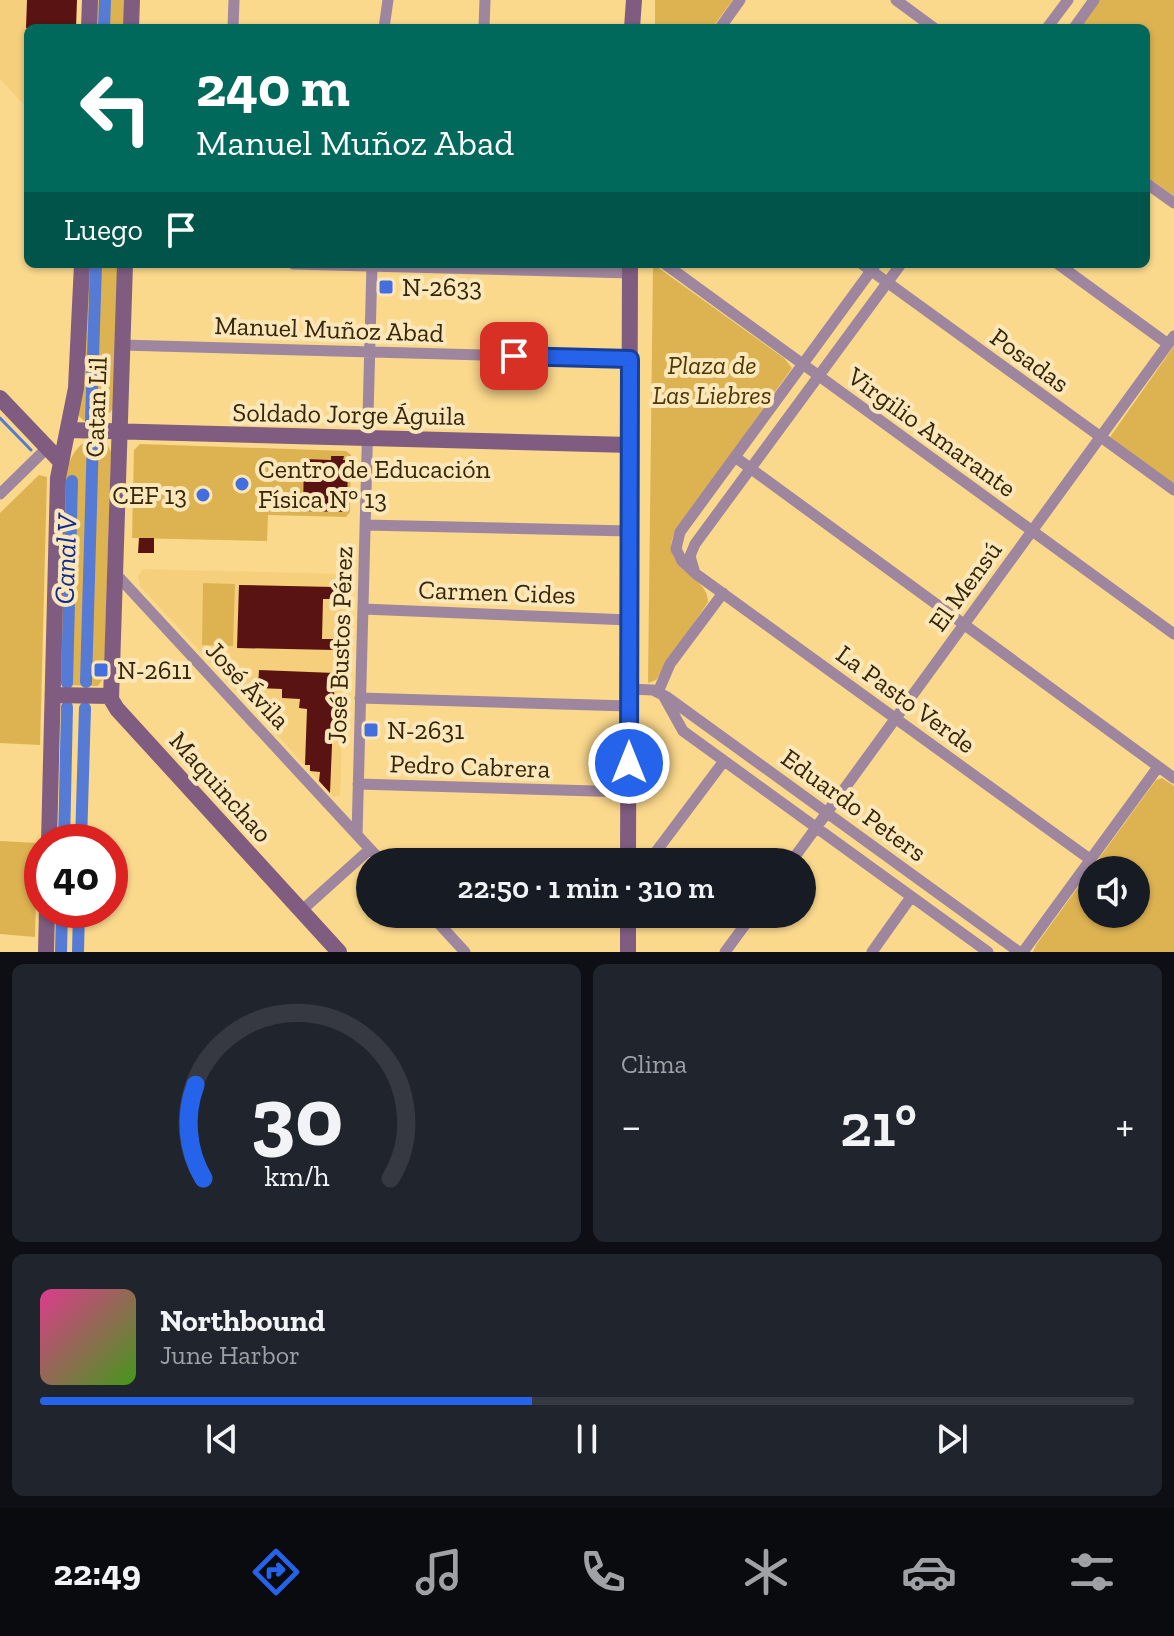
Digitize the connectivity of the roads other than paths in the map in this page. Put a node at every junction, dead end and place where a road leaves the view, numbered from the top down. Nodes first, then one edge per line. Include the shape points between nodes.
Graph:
1 (90, 0) edge
2 (132, 0) edge
3 (234, 0) edge
4 (388, 0) edge
5 (485, 0) edge
6 (634, 0) edge
7 (740, 0) edge
8 (896, 0) edge
9 (1068, 0) edge
10 (1094, 0) edge
11 (89, 24) edge
12 (131, 24) edge
13 (233, 24) edge
14 (385, 24) edge
15 (484, 24) edge
16 (632, 24) edge
17 (727, 24) edge
18 (929, 24) edge
19 (1050, 24) edge
20 (1077, 24) edge
21 (1150, 186) edge
22 (1174, 203) edge
23 (82, 268) edge
24 (125, 268) edge
25 (372, 268) edge
26 (566, 268) edge
27 (670, 268) edge
28 (868, 268) edge
29 (871, 268) edge
30 (898, 268) edge
31 (1064, 268) edge
32 (630, 269) edge
33 (887, 282) junction
34 (1171, 340) edge
35 (122, 345) junction
36 (370, 352) junction
37 (630, 359) junction
38 (802, 364) junction
39 (818, 376) junction
40 (0, 398) edge
41 (68, 430) junction
42 (119, 433) junction
43 (1100, 437) junction
44 (367, 439) junction
45 (630, 445) junction
46 (47, 448) junction
47 (735, 457) junction
48 (61, 462) junction
49 (750, 469) junction
50 (1174, 490) edge
51 (0, 494) edge
52 (365, 525) junction
53 (629, 531) junction
54 (1031, 531) junction
55 (115, 573) junction
56 (696, 574) junction
57 (723, 593) junction
58 (363, 609) junction
59 (629, 620) junction
60 (964, 625) junction
61 (1174, 634) edge
62 (660, 693) junction
63 (53, 695) junction
64 (111, 696) junction
65 (360, 698) junction
66 (629, 698) junction
67 (895, 718) junction
68 (724, 761) junction
69 (1158, 767) junction
70 (1174, 778) edge
71 (358, 784) junction
72 (629, 792) junction
73 (827, 813) junction
74 (49, 824) edge
75 (816, 828) junction
76 (357, 835) junction
77 (369, 848) edge
78 (628, 848) edge
79 (659, 848) edge
80 (801, 848) edge
81 (1085, 856) edge
82 (1094, 856) edge
83 (356, 862) edge
84 (1078, 877) edge
85 (911, 897) junction
86 (301, 911) junction
87 (47, 928) edge
88 (443, 928) edge
89 (628, 928) edge
90 (743, 928) edge
91 (46, 952) edge
92 (339, 952) edge
93 (465, 952) edge
94 (628, 952) edge
95 (725, 952) edge
96 (872, 952) edge
97 (988, 952) edge
98 (1021, 952) edge

1 - 11 street
2 - 12 street
3 - 13 street
4 - 14 street
5 - 15 street
6 - 16 street
7 - 17 street
8 - 18 street
9 - 19 street
10 - 20 street
21 - 22 street
23 - 41 street via 76,388
24 - 35 street, Catan Lil
25 - 36 street, José Bustos Pérez
26 - 32 street
27 - 38 street, Virgilio Amarante
28 - 38 street
29 - 33 street, Posadas
30 - 33 street
31 - 34 street
32 - 37 street
33 - 39 street
33 - 43 street, Posadas
34 - 43 street, El Mensú
35 - 36 street, Manuel Muñoz Abad
35 - 42 street, Catan Lil
36 - 37 street, Manuel Muñoz Abad
36 - 44 street, José Bustos Pérez
37 - 45 street
38 - 39 street, Virgilio Amarante
38 - 47 street
39 - 49 street
39 - 54 street, Virgilio Amarante
40 - 46 street
41 - 42 street, Soldado Jorge Águila
41 - 48 street
42 - 44 street, Soldado Jorge Águila
42 - 55 street, Catan Lil
43 - 50 street, Posadas
43 - 54 street, El Mensú
44 - 45 street, Soldado Jorge Águila
44 - 52 street, José Bustos Pérez
45 - 53 street
46 - 48 street
46 - 51 street
47 - 49 street
47 - 56 street via 677,538 679,555
48 - 63 street
49 - 56 street via 692,550
49 - 60 street
52 - 53 street
52 - 58 street, José Bustos Pérez
53 - 59 street
54 - 60 street, El Mensú
54 - 61 street, Virgilio Amarante
55 - 64 street, Catan Lil
55 - 76 street, José Ávila
56 - 57 street, La Pasto Verde
57 - 62 street via 670,664
57 - 67 street, La Pasto Verde
58 - 59 street, Carmen Cides
58 - 65 street, José Bustos Pérez
59 - 66 street
60 - 67 street, El Mensú
60 - 69 street
62 - 66 street, Eduardo Peters
62 - 68 street, Eduardo Peters via 679,727
62 - 73 street, Eduardo Peters
63 - 64 street
63 - 74 street
64 - 86 street, Maquinchao via 117,709
65 - 66 street, Eduardo Peters
65 - 71 street, José Bustos Pérez
66 - 72 street
67 - 73 street, El Mensú
67 - 81 street, La Pasto Verde
68 - 75 street, Eduardo Peters
68 - 79 street
69 - 70 street
69 - 82 street
71 - 72 street, Pedro Cabrera
71 - 76 street, José Bustos Pérez
72 - 78 street
73 - 75 street, El Mensú
73 - 98 street, Eduardo Peters
75 - 80 street, El Mensú
75 - 85 street, Eduardo Peters
76 - 77 street, José Ávila
83 - 86 street
84 - 98 street
85 - 96 street
85 - 97 street, Eduardo Peters
86 - 92 street, Maquinchao
87 - 91 street
88 - 93 street
89 - 94 street
90 - 95 street

